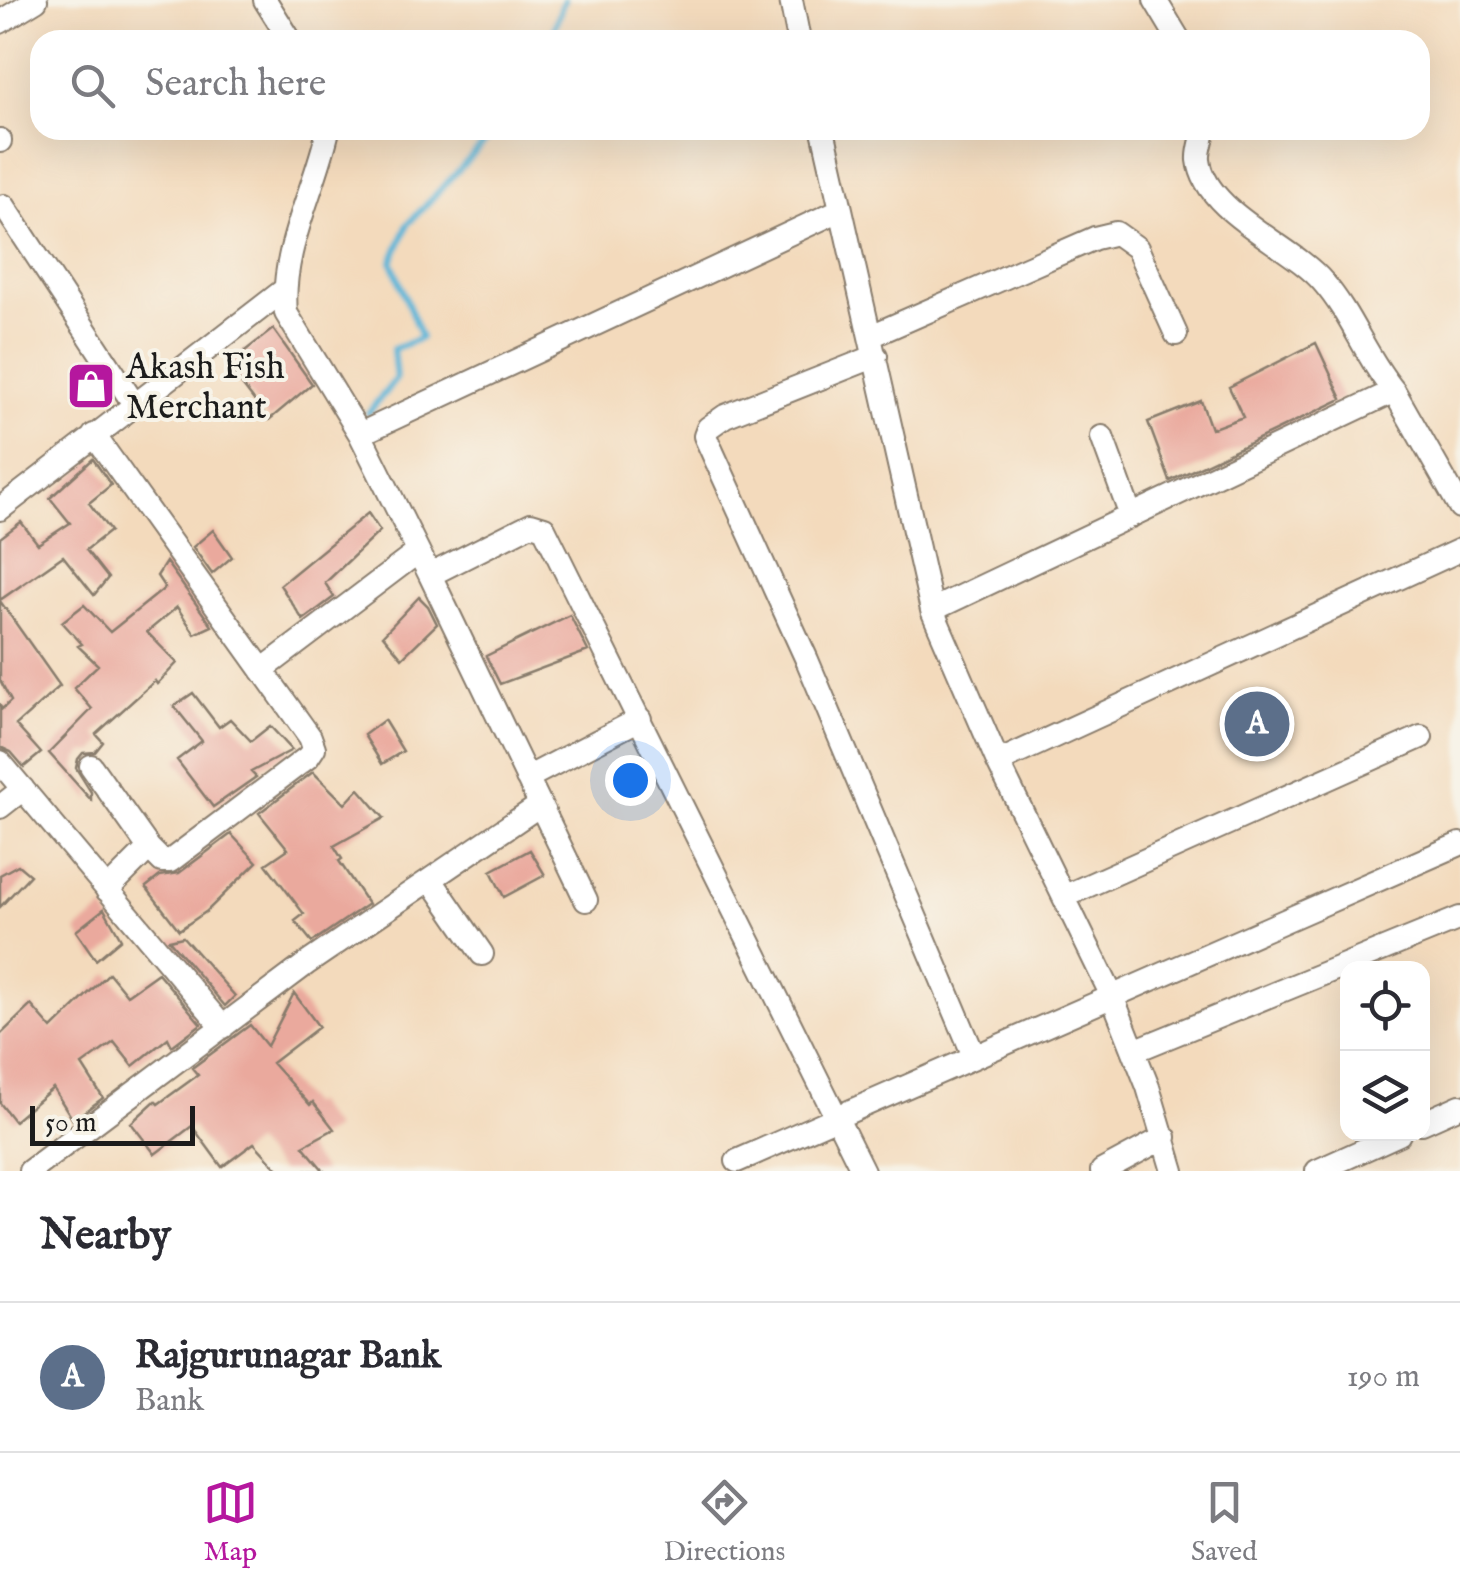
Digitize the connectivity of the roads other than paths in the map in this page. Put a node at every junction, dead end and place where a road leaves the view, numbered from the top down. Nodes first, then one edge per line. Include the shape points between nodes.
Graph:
1 (36, 0) edge
2 (265, 0) edge
3 (791, 0) edge
4 (1155, 0) edge
5 (0, 22) edge
6 (284, 30) edge
7 (797, 30) edge
8 (1173, 30) edge
9 (326, 140) edge
10 (825, 140) edge
11 (1202, 140) edge
12 (4, 206) dead end
13 (840, 210) junction
14 (284, 290) junction
15 (1176, 334) dead end
16 (874, 346) junction
17 (1394, 391) junction
18 (134, 404) junction
19 (360, 434) junction
20 (94, 436) junction
21 (1102, 437) dead end
22 (1460, 507) edge
23 (0, 508) edge
24 (1131, 516) junction
25 (1460, 550) edge
26 (418, 552) junction
27 (430, 575) junction
28 (932, 610) junction
29 (262, 670) junction
30 (640, 719) junction
31 (1421, 736) dead end
32 (0, 762) edge
33 (998, 762) junction
34 (91, 766) dead end
35 (527, 778) junction
36 (22, 789) junction
37 (540, 805) junction
38 (0, 807) edge
39 (1460, 844) edge
40 (150, 848) junction
41 (431, 880) junction
42 (107, 890) junction
43 (1065, 896) junction
44 (586, 900) dead end
45 (1460, 918) edge
46 (482, 954) dead end
47 (1112, 996) junction
48 (223, 1026) junction
49 (1134, 1051) junction
50 (974, 1056) junction
51 (1460, 1106) edge
52 (836, 1117) junction
53 (1430, 1119) edge
54 (1165, 1137) junction
55 (1384, 1141) edge
56 (738, 1160) dead end
57 (30, 1171) edge
58 (863, 1171) edge
59 (1102, 1171) edge
60 (1173, 1171) edge
61 (1318, 1171) edge

1 - 5 street
2 - 6 street
3 - 7 street
4 - 8 street
9 - 14 street
10 - 13 street
11 - 17 street via 1199,160 1221,202 1322,279
12 - 18 street
13 - 16 street
13 - 19 street
14 - 18 street
14 - 19 street via 286,313
15 - 16 street via 1137,248 1116,234 1095,238
16 - 28 street
16 - 50 street via 725,416 705,436
17 - 22 street
17 - 24 street
18 - 20 street
19 - 26 street
20 - 23 street
20 - 29 street
21 - 24 street
24 - 28 street
25 - 33 street
26 - 27 street
26 - 29 street
27 - 30 street via 531,524 544,528
27 - 35 street
28 - 33 street
29 - 40 street via 314,748 170,861
30 - 35 street
30 - 52 street
31 - 43 street
32 - 36 street
33 - 43 street
34 - 40 street
35 - 37 street
36 - 38 street
36 - 42 street
37 - 41 street
37 - 44 street
39 - 47 street
40 - 42 street
41 - 46 street
41 - 48 street
42 - 48 street
43 - 47 street
45 - 49 street
47 - 49 street
47 - 50 street
48 - 57 street
49 - 54 street
50 - 52 street
51 - 53 street
52 - 56 street
52 - 58 street
54 - 59 street
54 - 60 street
55 - 61 street

